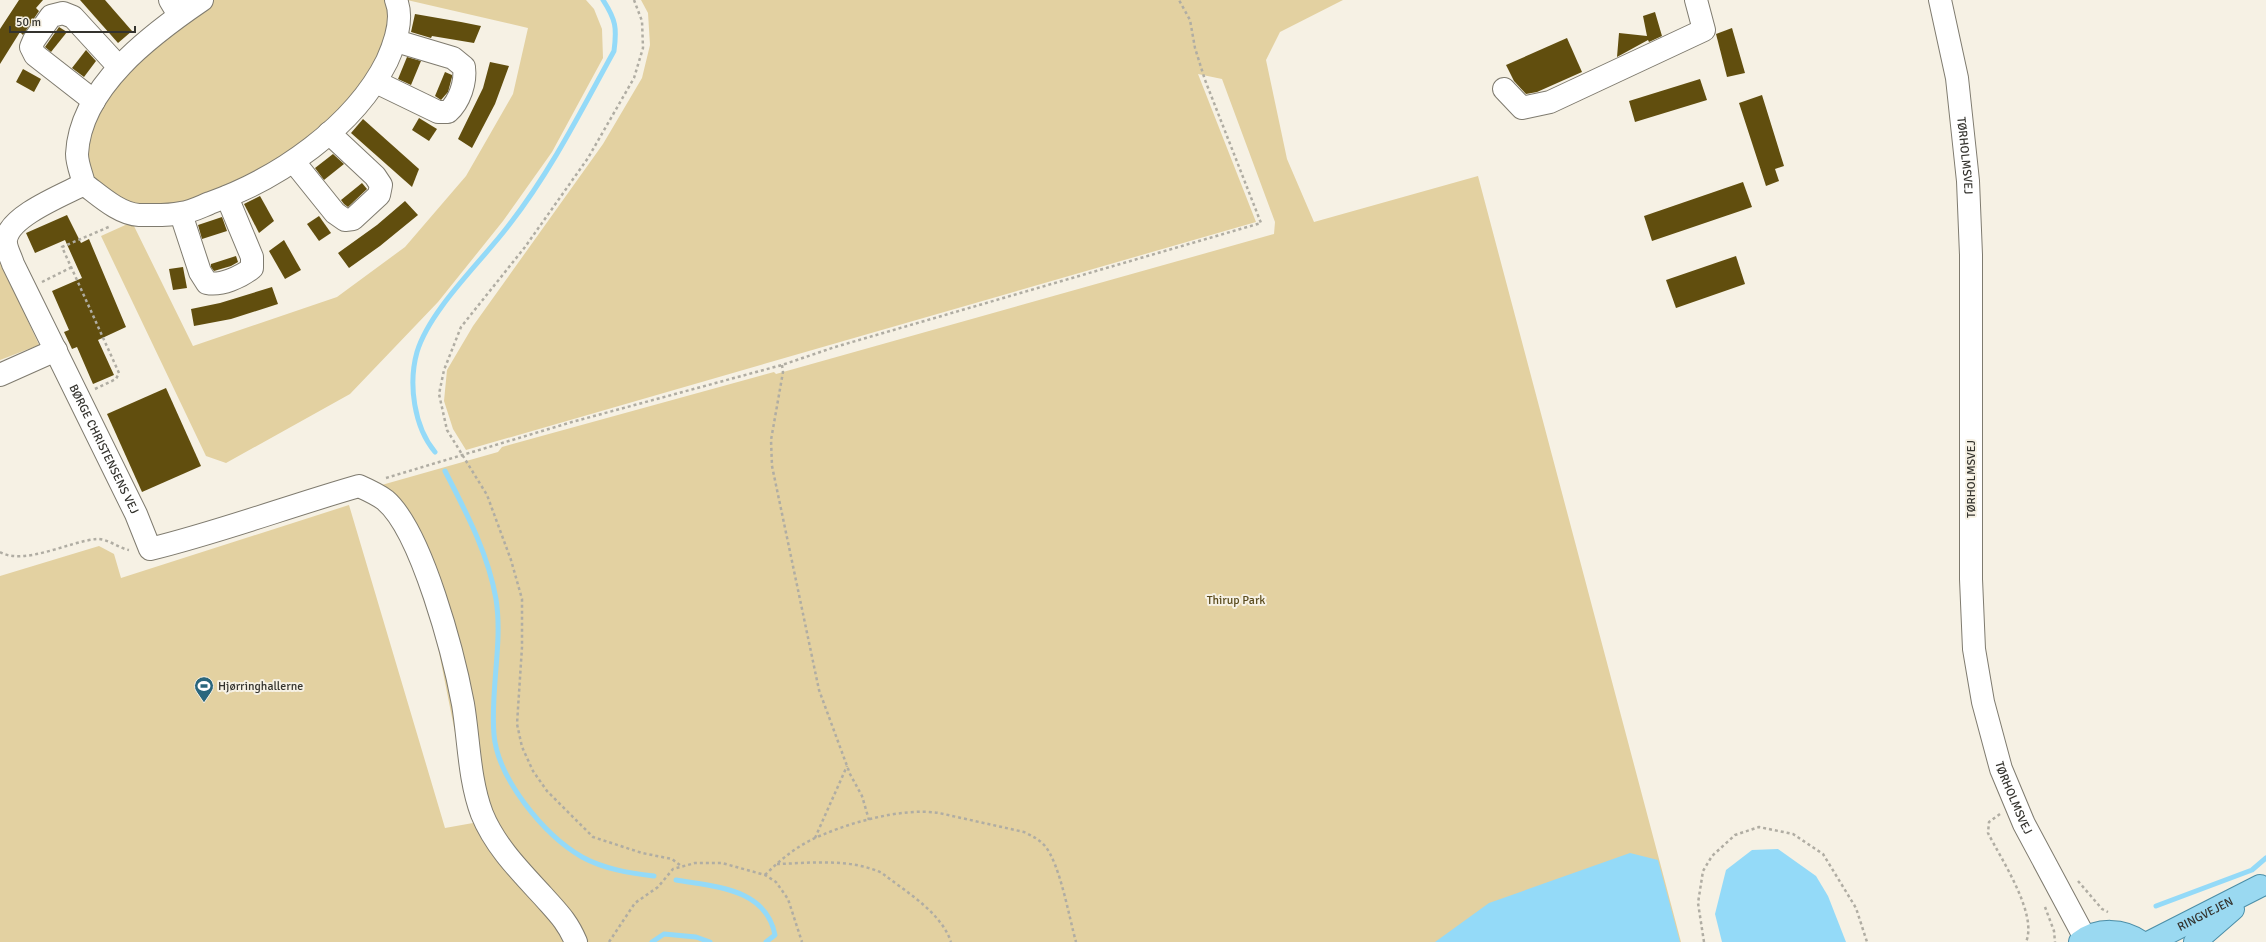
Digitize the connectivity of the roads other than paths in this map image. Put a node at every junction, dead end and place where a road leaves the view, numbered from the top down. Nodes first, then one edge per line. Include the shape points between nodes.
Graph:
1 (202, 0) edge
2 (396, 0) edge
3 (1696, 0) edge
4 (1940, 0) edge
5 (175, 8) edge
6 (396, 41) junction
7 (118, 66) junction
8 (376, 82) junction
9 (1504, 88) dead end
10 (94, 101) junction
11 (329, 133) junction
12 (294, 162) junction
13 (84, 184) junction
14 (227, 197) junction
15 (181, 214) junction
16 (56, 350) junction
17 (0, 375) edge
18 (2263, 883) edge
19 (2083, 940) edge
20 (576, 942) edge
21 (2141, 942) edge
22 (2150, 942) edge
23 (2195, 942) edge

1 - 5 street
2 - 6 street
3 - 9 street via 1704,30 1550,102 1522,108
4 - 19 street, TØRHOLMSVEJ via 1957,78 1968,181 1971,256 1971,579 1974,649 1983,702 2001,769 2024,824
5 - 7 street
6 - 8 street
6 - 8 street via 453,58 464,66 466,77 455,106 448,112 438,112
7 - 10 street
7 - 10 street via 73,17 63,13 51,16 34,40 31,47 35,55
8 - 11 street
10 - 13 street via 81,135 77,155
11 - 12 street
11 - 12 street via 375,176 381,186 379,195 353,219 345,220 335,213
12 - 14 street
13 - 15 street via 115,206 137,215
13 - 16 street, BØRGE CHRISTENSENS VEJ via 24,216 11,227 6,241 13,264
14 - 15 street
14 - 15 street via 252,257 252,268 237,277 215,285 207,283 200,272
16 - 17 street
16 - 20 street, BØRGE CHRISTENSENS VEJ via 136,514 150,549 191,539 359,486 380,497 395,512 406,527 425,570 441,619 462,703 476,794 482,814 509,860 569,925
18 - 22 main road, RINGVEJEN
18 - 23 main road, RINGVEJEN
19 - 21 main road via 2108,932 2122,933

